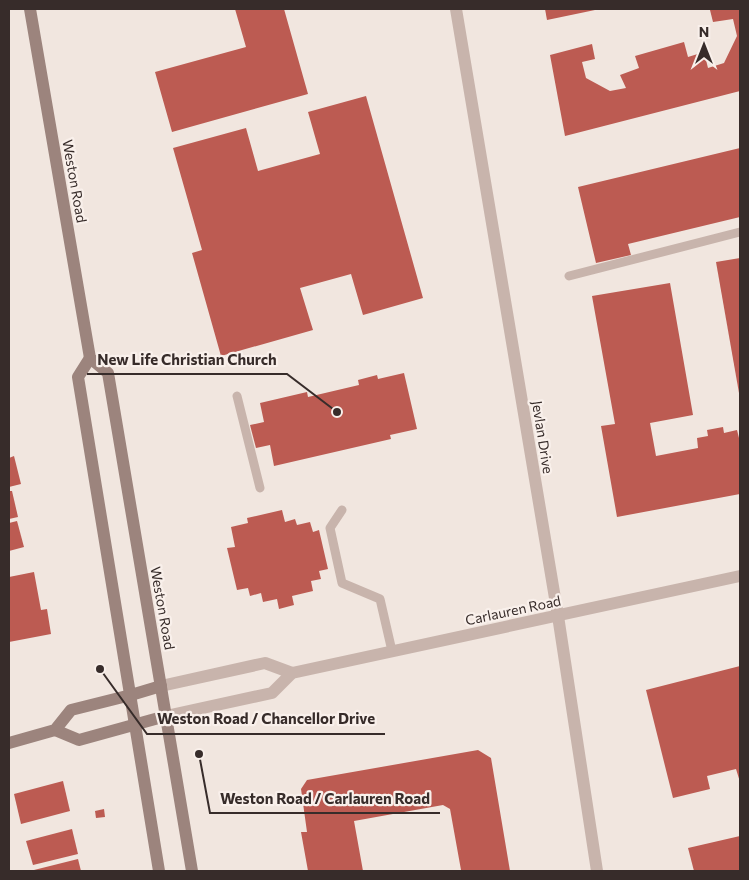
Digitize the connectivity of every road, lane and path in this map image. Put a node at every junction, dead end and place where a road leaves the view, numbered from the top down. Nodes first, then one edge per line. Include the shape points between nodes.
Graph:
1 (30, 9) edge
2 (456, 9) edge
3 (740, 232) edge
4 (569, 276) dead end
5 (90, 358) junction
6 (237, 396) dead end
7 (260, 488) dead end
8 (342, 510) dead end
9 (740, 576) edge
10 (558, 616) junction
11 (392, 651) junction
12 (292, 673) junction
13 (161, 686) junction
14 (131, 696) junction
15 (166, 716) junction
16 (135, 726) junction
17 (55, 730) junction
18 (9, 743) edge
19 (159, 871) edge
20 (192, 871) edge
21 (597, 871) edge

1 - 5 main road, Weston Road
2 - 10 street, Jevlan Drive
3 - 4 lane
5 - 13 main road, Weston Road via 108,373
5 - 14 main road via 78,378
6 - 7 lane
8 - 11 lane via 330,528 342,583 380,599
9 - 10 street, Carlauren Road
10 - 11 street, Carlauren Road
10 - 21 street, Jevlan Drive
11 - 12 street, Carlauren Road
12 - 13 street via 265,663
12 - 15 street via 272,693
13 - 14 main road
13 - 15 main road, Weston Road
14 - 16 main road
14 - 17 main road via 71,710
15 - 16 main road
15 - 20 main road, Weston Road
16 - 17 main road via 78,740
16 - 19 main road
17 - 18 main road

